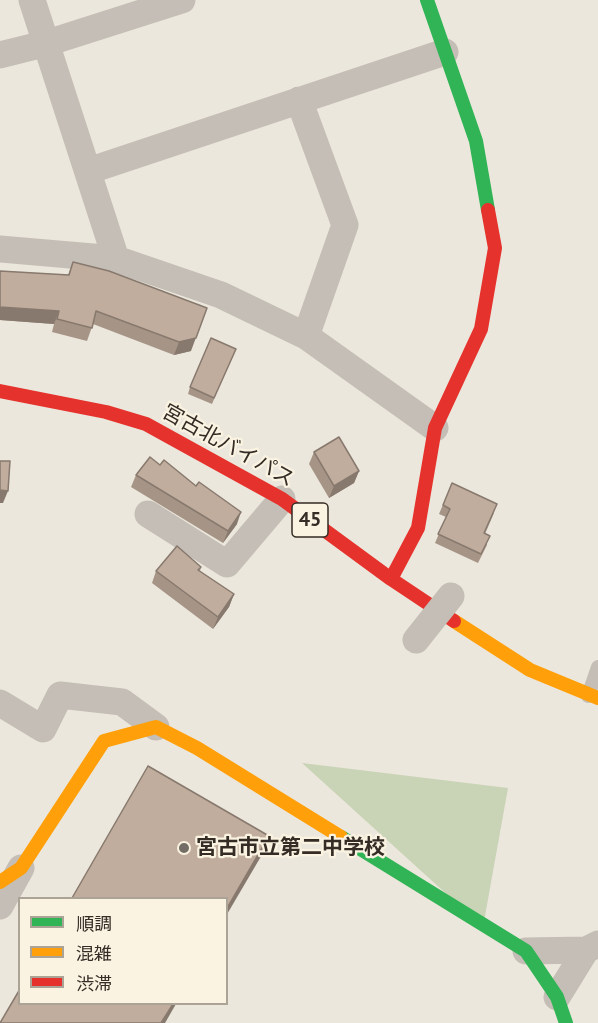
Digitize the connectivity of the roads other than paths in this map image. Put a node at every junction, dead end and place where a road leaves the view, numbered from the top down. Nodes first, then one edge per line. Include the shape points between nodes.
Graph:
1 (32, 0) edge
2 (182, 0) edge
3 (427, 0) edge
4 (44, 44) junction
5 (445, 52) junction
6 (0, 55) edge
7 (299, 100) junction
8 (88, 171) junction
9 (0, 249) edge
10 (116, 259) junction
11 (306, 336) junction
12 (0, 391) edge
13 (435, 428) junction
14 (282, 499) junction
15 (148, 514) dead end
16 (391, 579) junction
17 (451, 596) dead end
18 (416, 640) dead end
19 (598, 667) edge
20 (593, 697) edge
21 (0, 703) edge
22 (156, 727) junction
23 (10, 875) edge
24 (0, 906) edge
25 (592, 947) edge
26 (526, 951) junction
27 (557, 997) junction
28 (566, 1023) edge

1 - 4 street
2 - 4 street
3 - 5 main road
4 - 6 street
4 - 8 street
5 - 7 street
5 - 13 main road via 476,141 495,249 481,329
7 - 8 street
7 - 11 street via 345,225
8 - 10 street
9 - 10 street
10 - 11 street via 221,295
11 - 13 street
12 - 14 main road, 宮古北バイパス / 45 via 146,424
13 - 16 main road via 418,528
14 - 15 street via 227,564
14 - 16 main road, 宮古北バイパス / 45
16 - 20 main road, 宮古北バイパス / 45 via 530,670
17 - 18 street, bridge
19 - 20 lane
21 - 22 street via 43,729 60,695 122,702
22 - 23 main road via 104,741
22 - 26 main road via 197,748
23 - 24 street
25 - 26 street
25 - 27 street
26 - 27 main road
27 - 28 main road

